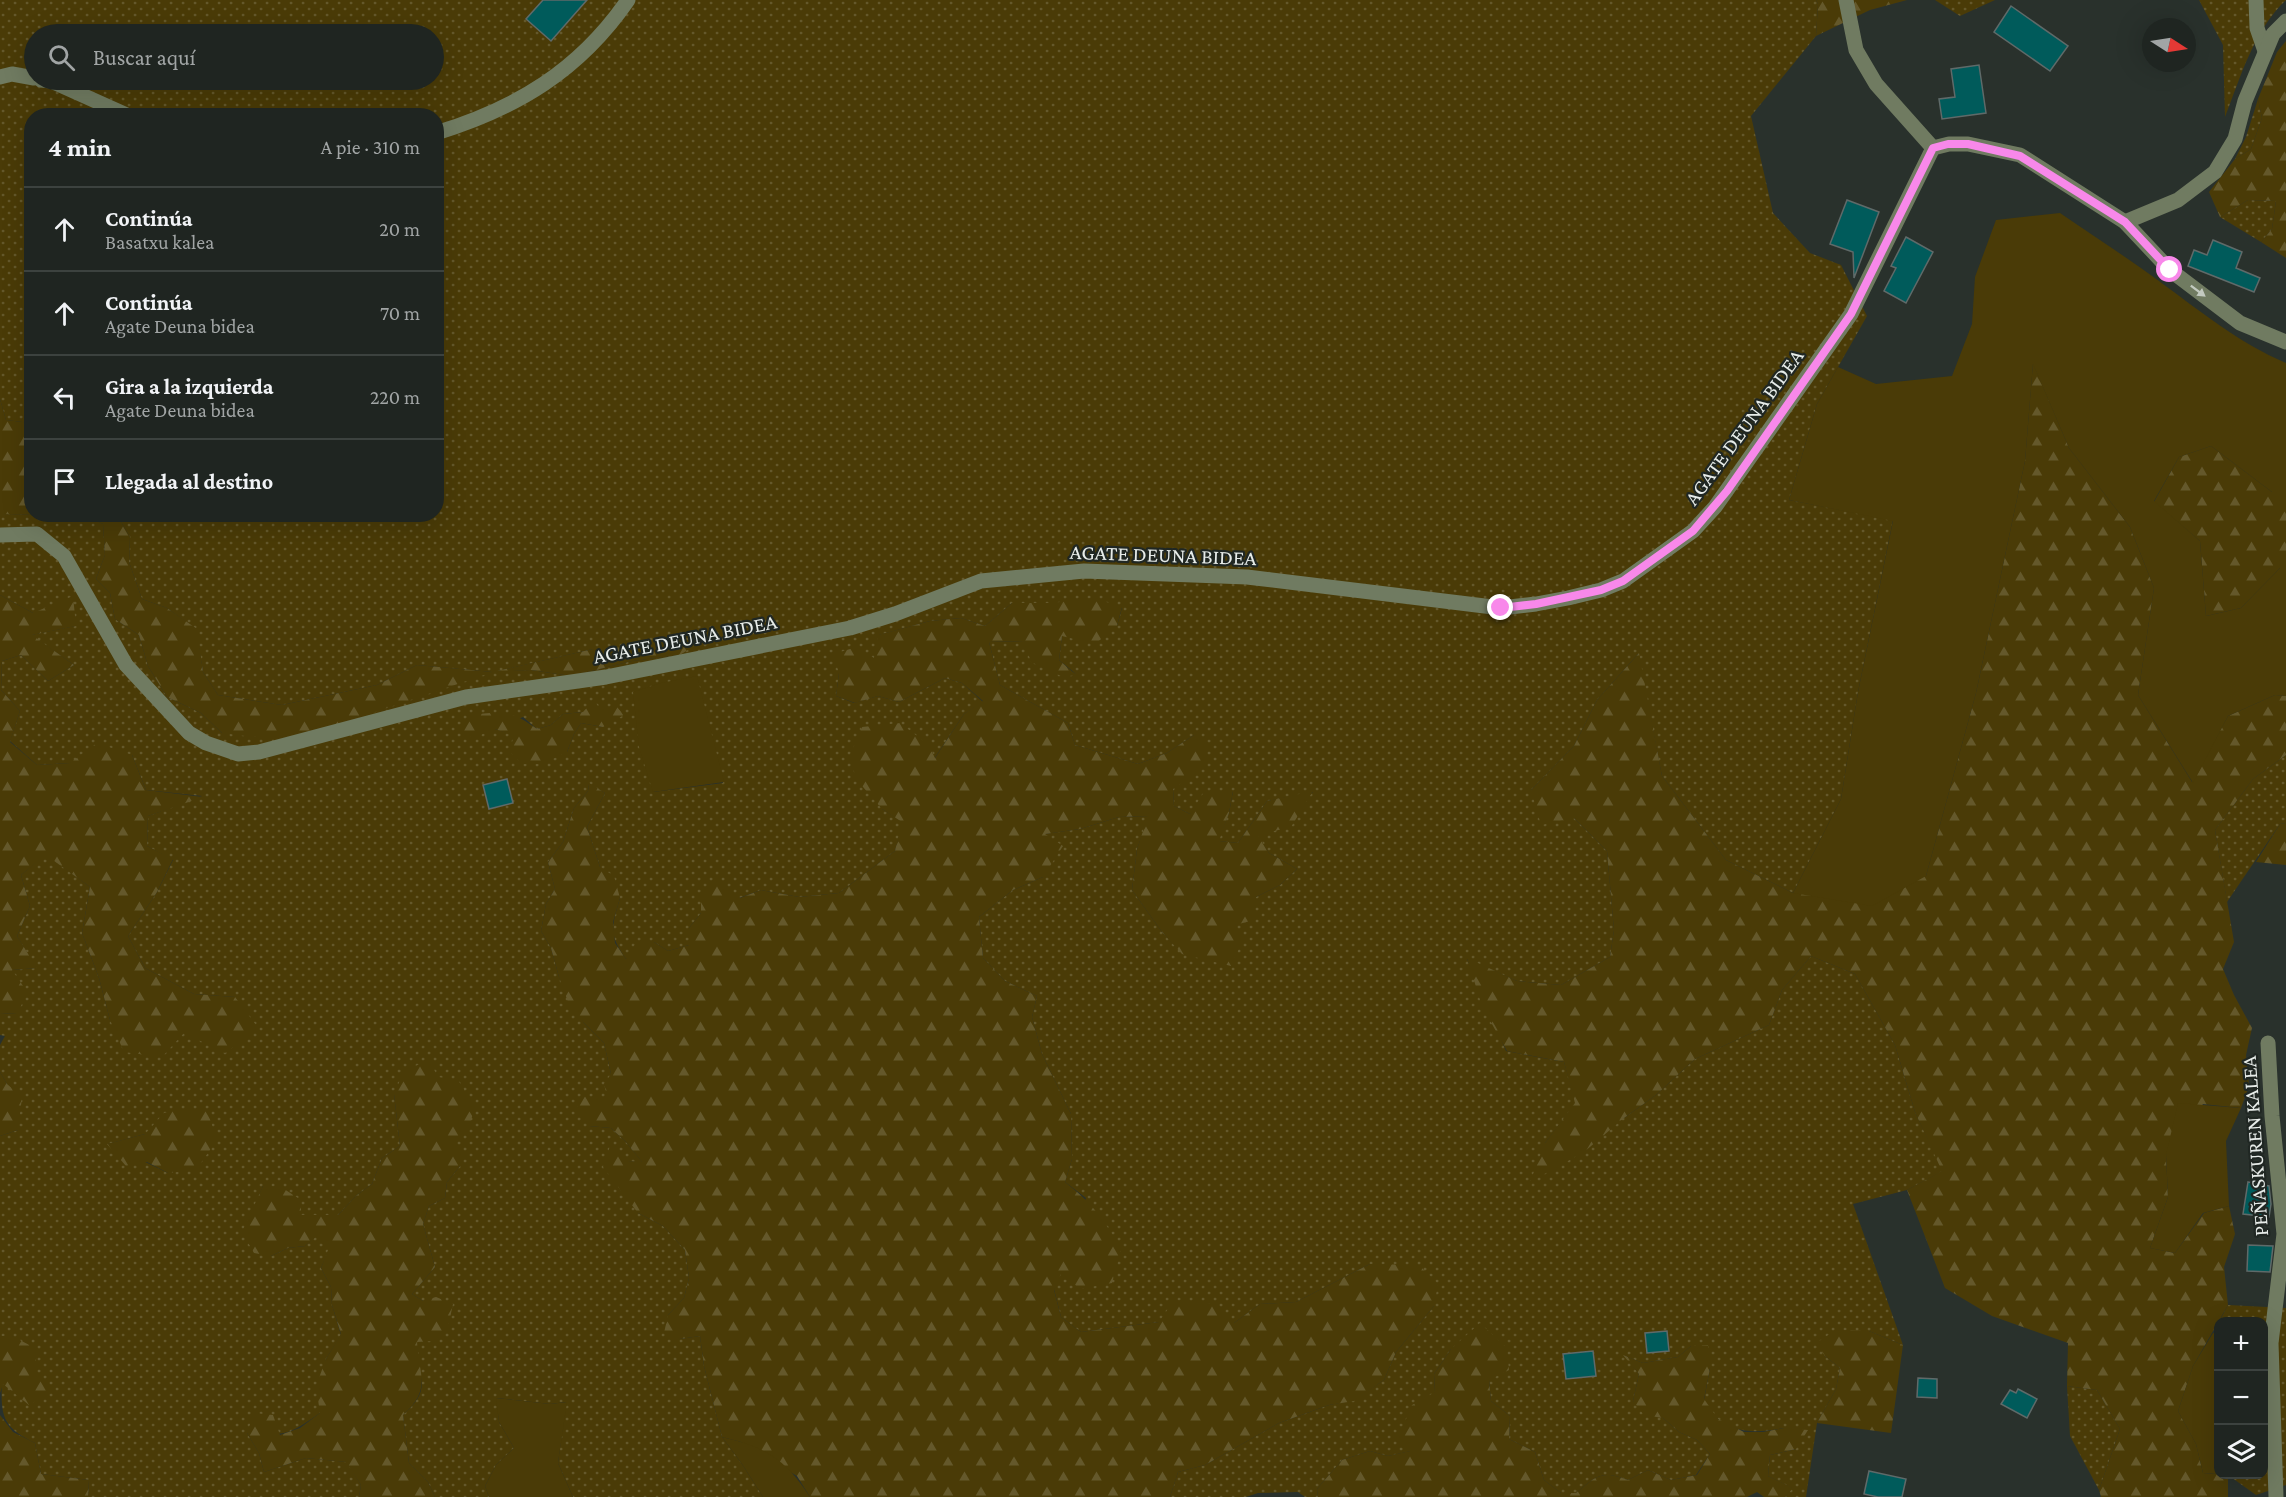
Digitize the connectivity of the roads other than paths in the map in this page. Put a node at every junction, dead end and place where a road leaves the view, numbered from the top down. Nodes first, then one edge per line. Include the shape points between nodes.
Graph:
1 (627, 0) edge
2 (1846, 0) edge
3 (2256, 0) edge
4 (2286, 21) edge
5 (2265, 51) junction
6 (24, 76) edge
7 (0, 77) edge
8 (71, 90) edge
9 (111, 108) edge
10 (444, 130) edge
11 (1933, 148) junction
12 (2125, 222) junction
13 (2286, 342) edge
14 (0, 535) edge
15 (2268, 1043) dead end
16 (2276, 1497) edge

1 - 10 street via 611,24 581,55 523,98
2 - 11 street via 1856,50 1876,84
3 - 5 street via 2257,27
4 - 5 street via 2273,34
5 - 12 street via 2235,139 2215,172 2178,200
6 - 7 street
8 - 9 street
11 - 12 street via 1968,144 2020,156
11 - 14 street, AGATE DEUNA BIDEA via 1851,314 1715,507 1693,531 1623,581 1601,590 1536,604 1501,608 1247,577 1084,571 981,581 850,628 606,677 466,697 259,752 238,754 189,733 126,665 64,556 37,534
12 -> 13 street via 2170,270 2240,323
15 - 16 street, PEÑASKUREN KALEA via 2284,1234 2271,1343

